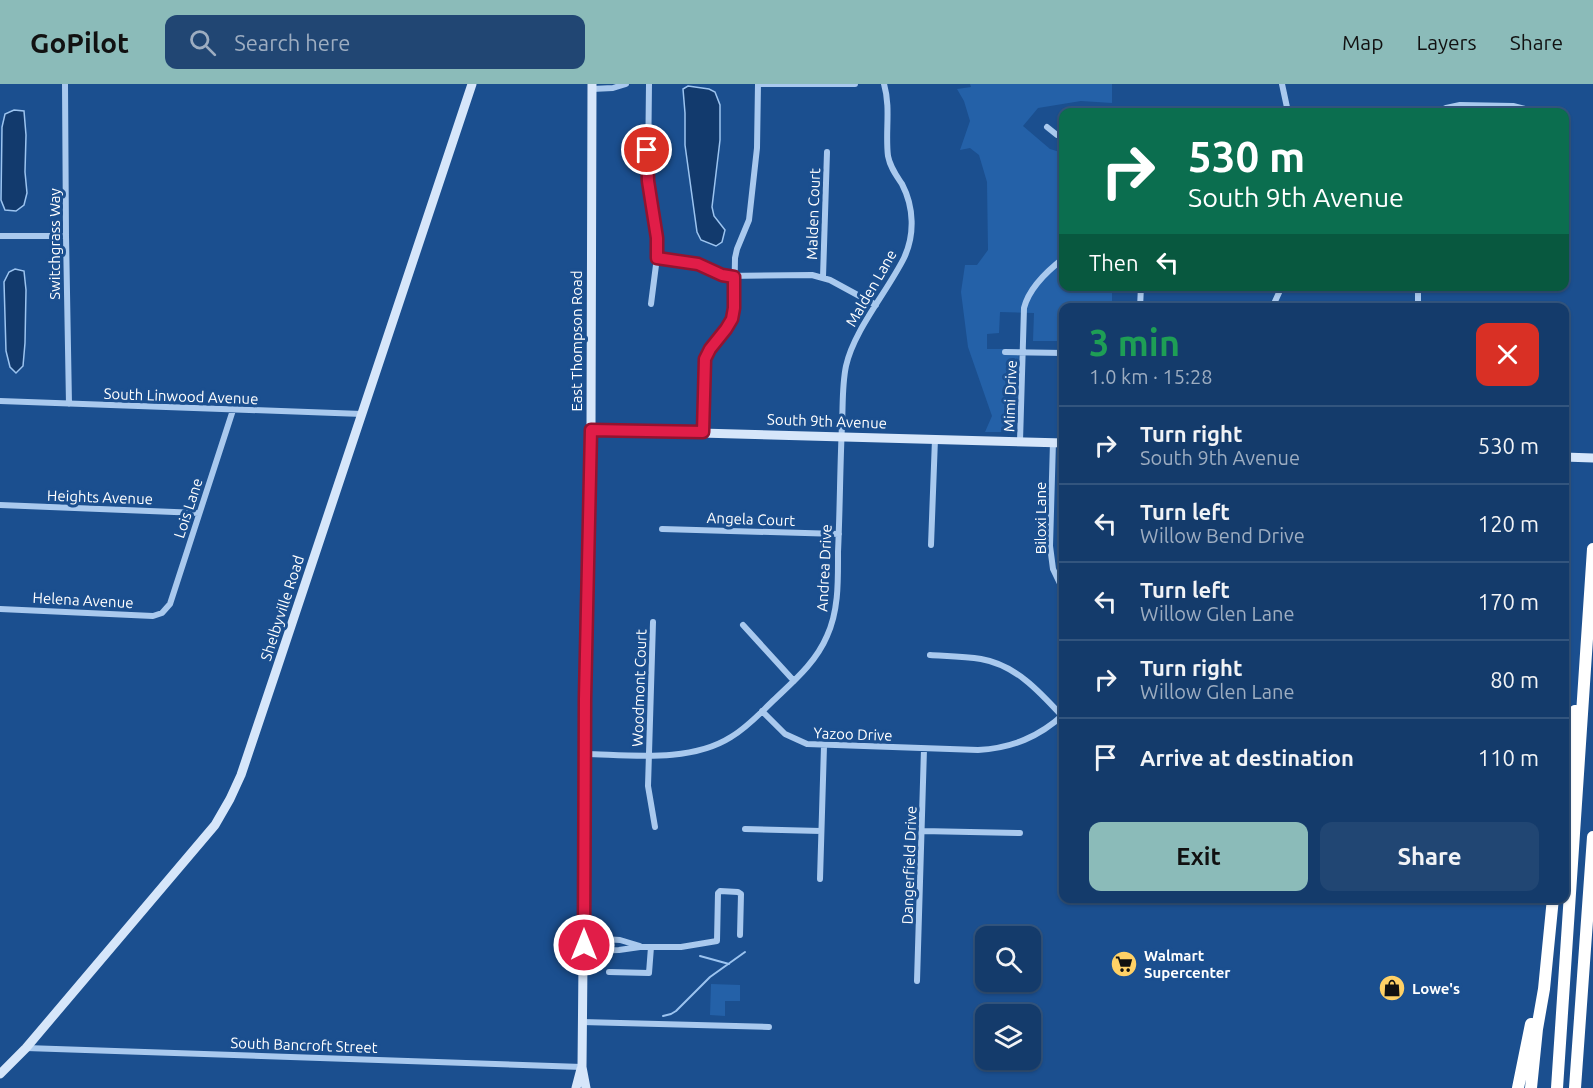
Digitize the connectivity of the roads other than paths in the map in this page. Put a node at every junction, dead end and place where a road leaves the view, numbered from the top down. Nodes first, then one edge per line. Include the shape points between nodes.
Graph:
1 (65, 84) edge
2 (472, 84) edge
3 (626, 84) edge
4 (649, 84) edge
5 (758, 84) edge
6 (774, 84) edge
7 (855, 84) edge
8 (884, 84) edge
9 (1282, 84) edge
10 (592, 86) edge
11 (1287, 108) edge
12 (1446, 108) edge
13 (1521, 108) edge
14 (1047, 127) dead end
15 (1059, 135) edge
16 (827, 152) dead end
17 (0, 236) edge
18 (66, 236) junction
19 (657, 258) junction
20 (1059, 263) edge
21 (734, 277) junction
22 (823, 277) junction
23 (651, 304) dead end
24 (876, 305) junction
25 (1005, 352) dead end
26 (1023, 352) junction
27 (1059, 353) edge
28 (0, 401) edge
29 (69, 404) junction
30 (233, 410) junction
31 (362, 414) junction
32 (591, 430) junction
33 (703, 432) junction
34 (841, 436) junction
35 (934, 439) junction
36 (1020, 441) junction
37 (1058, 442) edge
38 (1569, 457) edge
39 (1593, 458) edge
40 (0, 505) edge
41 (199, 513) junction
42 (662, 529) dead end
43 (839, 534) junction
44 (931, 545) dead end
45 (1593, 549) edge
46 (1059, 582) edge
47 (0, 609) edge
48 (163, 612) joint
49 (653, 622) dead end
50 (743, 625) dead end
51 (930, 655) dead end
52 (1585, 657) junction
53 (795, 681) junction
54 (762, 711) junction
55 (1059, 711) edge
56 (1059, 718) edge
57 (824, 746) junction
58 (924, 748) junction
59 (585, 754) junction
60 (649, 755) junction
61 (1569, 756) edge
62 (655, 827) dead end
63 (745, 829) dead end
64 (821, 831) junction
65 (922, 831) junction
66 (1020, 833) dead end
67 (1593, 837) edge
68 (820, 879) dead end
69 (1552, 903) edge
70 (1551, 914) junction
71 (740, 935) dead end
72 (584, 938) junction
73 (640, 946) junction
74 (651, 947) junction
75 (583, 951) junction
76 (609, 972) dead end
77 (917, 981) dead end
78 (582, 1022) junction
79 (769, 1026) dead end
80 (26, 1048) junction
81 (582, 1066) junction
82 (0, 1074) edge
83 (576, 1088) edge
84 (586, 1088) edge
85 (1518, 1088) edge
86 (1531, 1088) edge
87 (1557, 1088) edge
88 (1575, 1088) edge

1 - 18 street, Switchgrass Way
2 - 31 main road, Shelbyville Road
3 - 10 street via 613,88
4 - 19 street via 647,166
5 - 6 street
5 - 21 street via 757,148 749,220 737,249
6 - 7 street
8 - 24 street, Malden Lane via 888,159 907,196 912,219 904,258
9 - 11 street
10 - 32 main road, East Thompson Road
12 - 13 street
14 - 15 street
16 - 22 street, Malden Court
17 - 18 street
18 - 29 street, Switchgrass Way
19 - 21 street via 698,264
19 - 23 street
20 - 26 street via 1027,298
21 - 22 street
21 - 33 street via 732,319 705,359
22 - 24 street
24 - 34 street, Malden Lane via 848,356
25 - 26 street, Mimi Drive
26 - 27 street, Mimi Drive
26 - 36 street, Mimi Drive
28 - 29 street, South Linwood Avenue
29 - 30 street, South Linwood Avenue
30 - 31 street, South Linwood Avenue
30 - 41 street, Lois Lane
31 - 80 main road, Shelbyville Road via 230,799 207,835
32 - 33 main road, South 9th Avenue
32 - 59 main road, East Thompson Road
33 - 34 main road, South 9th Avenue
34 - 35 main road, South 9th Avenue
34 - 43 street, Andrea Drive
35 - 36 main road, South 9th Avenue
35 - 44 street
36 - 37 main road, South 9th Avenue
37 - 46 street, Biloxi Lane via 1050,546
38 - 39 main road
40 - 41 street, Heights Avenue
41 - 48 street, Lois Lane via 170,604
42 - 43 street, Angela Court
43 - 53 street, Andrea Drive via 837,593 831,626 815,658
45 - 52 highway
47 - 48 street, Helena Avenue via 153,616
49 - 60 street, Woodmont Court
50 - 53 street
51 - 55 street via 981,659 1010,669
52 - 61 highway
52 - 87 highway
53 - 54 street, Andrea Drive
54 - 57 street, Yazoo Drive via 790,738
54 - 60 street via 742,730 713,746 690,753
56 - 58 street, Yazoo Drive via 1011,746 978,750
57 - 58 street, Yazoo Drive
57 - 64 street
58 - 65 street, Dangerfield Drive
59 - 60 street
59 - 72 main road, East Thompson Road
60 - 62 street, Woodmont Court via 648,786
63 - 64 street
64 - 68 street
65 - 66 street
65 - 77 street, Dangerfield Drive
67 - 88 highway
69 - 70 highway
70 - 85 highway
70 - 86 highway
71 - 74 street via 740,893 720,891 717,941
72 - 73 street via 620,940
72 - 75 main road, East Thompson Road
73 - 74 street
73 - 75 street
74 - 76 street via 649,973
75 - 78 main road, East Thompson Road
78 - 79 street
78 - 81 main road, East Thompson Road
80 - 81 street, South Bancroft Street
80 - 82 main road, Shelbyville Road
81 - 83 main road, East Thompson Road
81 - 84 main road, East Thompson Road

